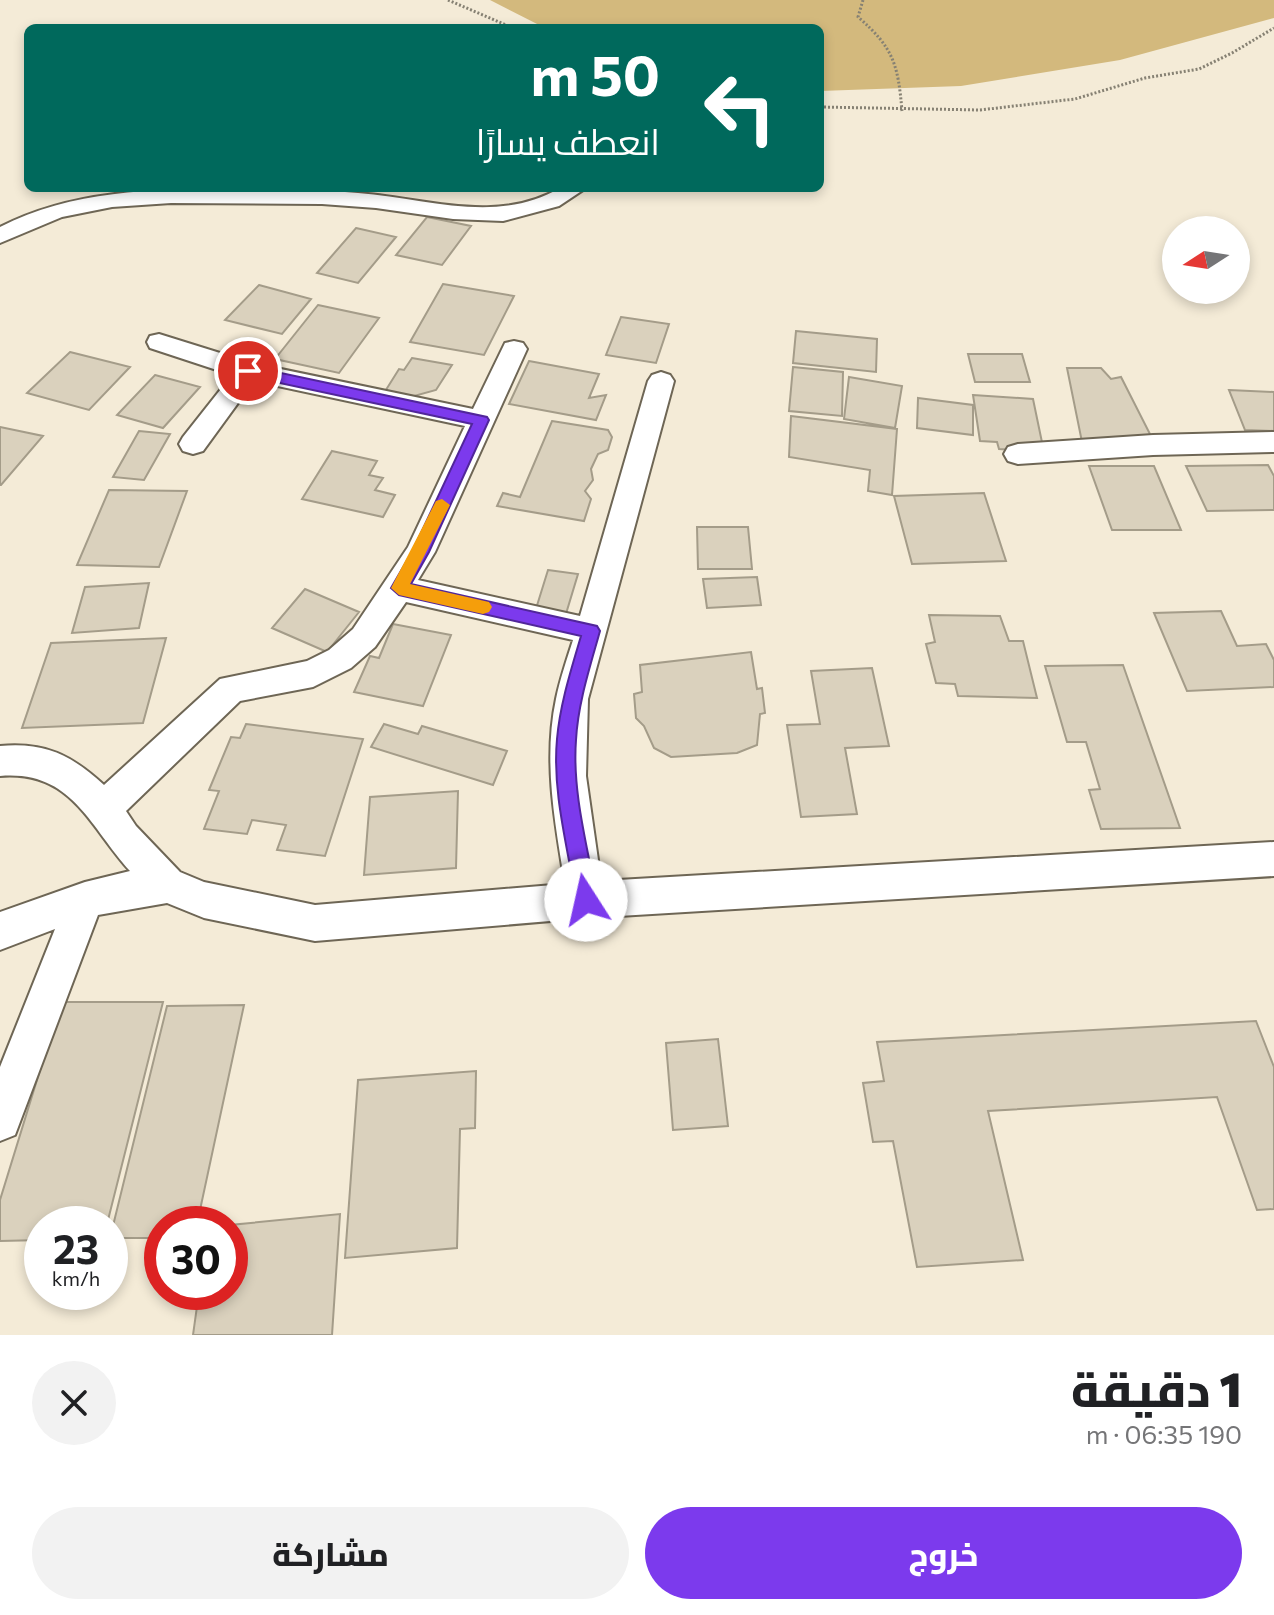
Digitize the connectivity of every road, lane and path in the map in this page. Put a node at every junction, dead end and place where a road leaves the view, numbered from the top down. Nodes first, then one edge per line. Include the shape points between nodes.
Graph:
1 (448, 0) edge
2 (863, 0) edge
3 (504, 24) edge
4 (1274, 28) edge
5 (824, 107) edge
6 (902, 111) junction
7 (570, 192) edge
8 (0, 236) edge
9 (159, 342) dead end
10 (514, 349) dead end
11 (248, 371) junction
12 (661, 381) dead end
13 (481, 420) junction
14 (1274, 442) edge
15 (193, 444) dead end
16 (1018, 454) dead end
17 (399, 588) junction
18 (591, 631) junction
19 (0, 761) edge
20 (104, 808) junction
21 (1274, 859) edge
22 (167, 885) junction
23 (85, 900) junction
24 (586, 900) junction
25 (0, 931) edge
26 (0, 1120) edge

1 - 3 path
2 - 6 path via 858,17 882,37 899,63
4 - 6 path via 1189,72 1147,77 1072,100
5 - 6 path
7 - 8 street via 553,204 480,216 375,201 133,197 55,212
9 - 11 street
10 - 13 street
11 - 13 street
11 - 15 street
12 - 18 street
13 - 17 street
14 - 16 street
17 - 18 street
17 - 20 street via 364,638 340,659 313,673 231,689
18 - 24 street via 566,739 566,774
19 - 20 street via 24,759 64,771
20 - 22 street via 123,838
21 - 24 street
22 - 23 street
22 - 24 street via 204,900 315,923
23 - 25 street
23 - 26 street

